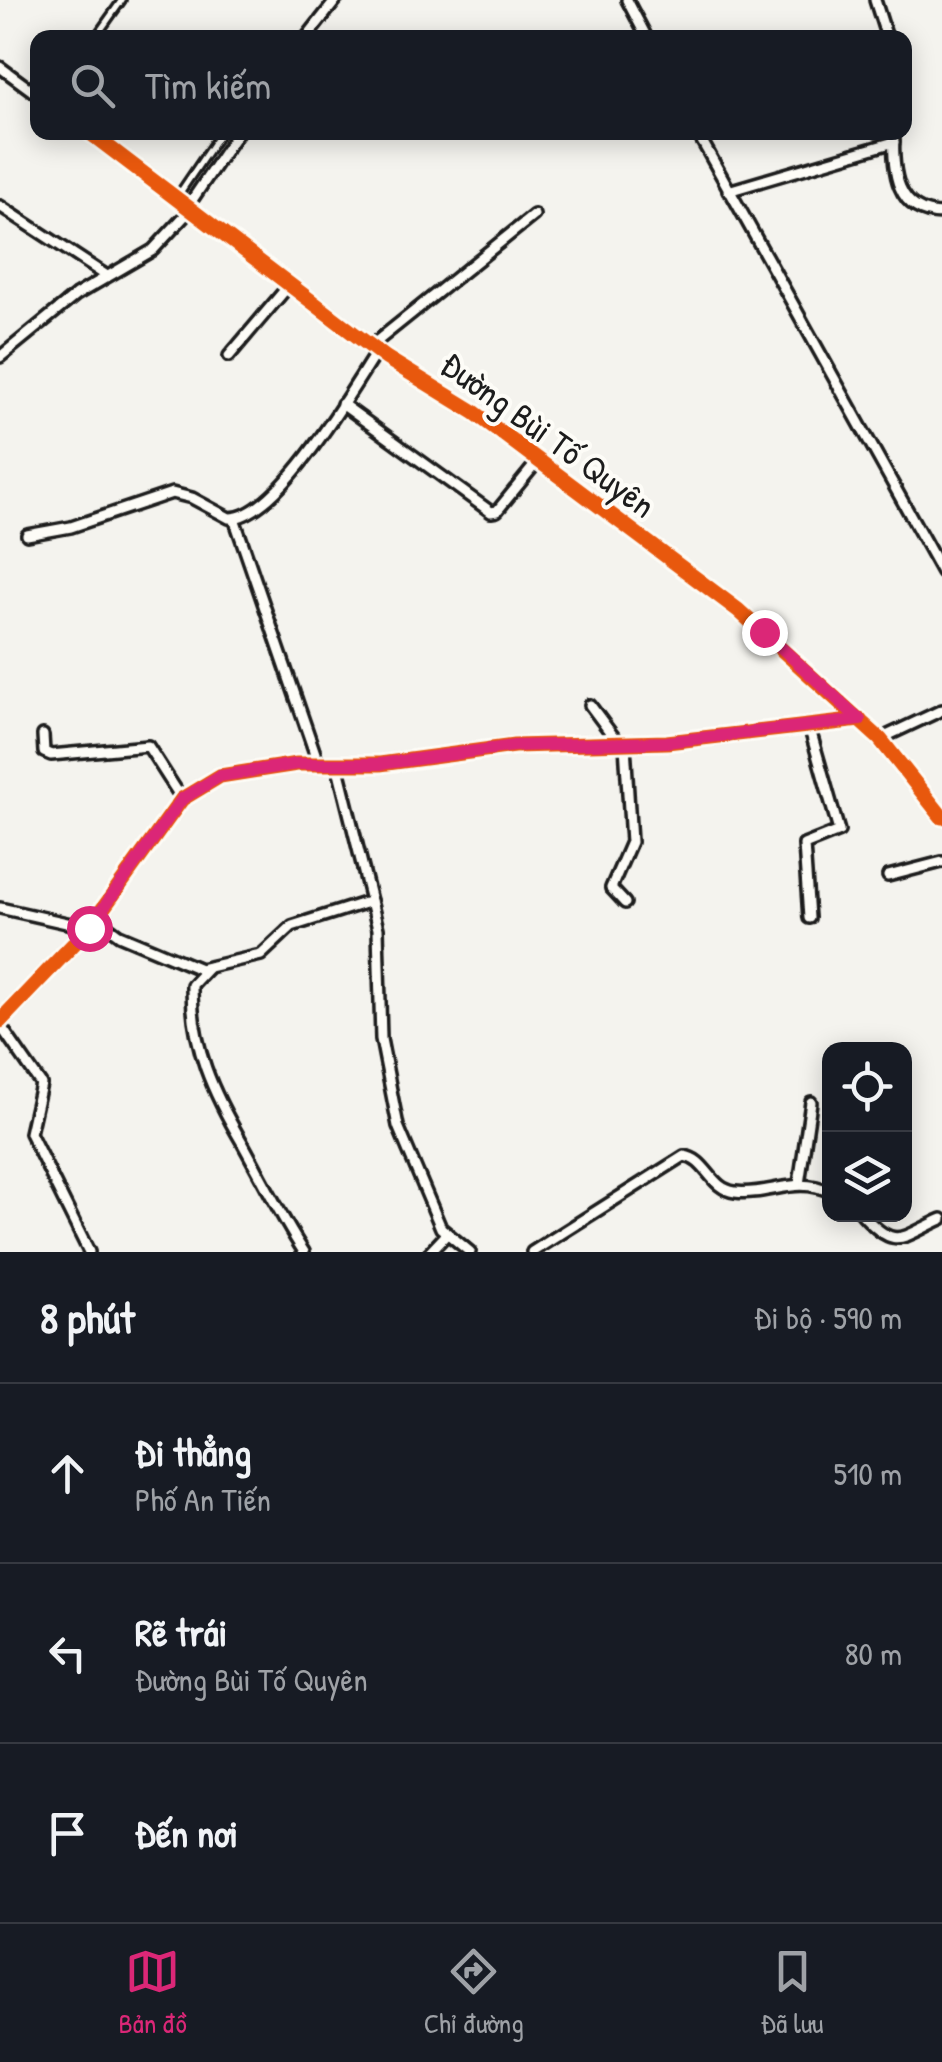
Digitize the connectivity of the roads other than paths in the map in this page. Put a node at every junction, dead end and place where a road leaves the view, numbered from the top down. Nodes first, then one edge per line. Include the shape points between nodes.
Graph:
1 (122, 0) edge
2 (336, 0) edge
3 (627, 0) edge
4 (875, 0) edge
5 (101, 30) edge
6 (312, 30) edge
7 (643, 30) edge
8 (884, 30) edge
9 (0, 68) edge
10 (30, 89) edge
11 (99, 140) edge
12 (216, 140) edge
13 (233, 140) edge
14 (702, 140) edge
15 (888, 140) edge
16 (894, 140) edge
17 (728, 191) junction
18 (177, 198) junction
19 (0, 206) edge
20 (190, 207) junction
21 (942, 214) edge
22 (534, 215) dead end
23 (106, 276) junction
24 (290, 284) junction
25 (374, 348) junction
26 (230, 356) dead end
27 (0, 357) edge
28 (342, 404) junction
29 (538, 461) junction
30 (234, 518) junction
31 (27, 535) dead end
32 (942, 572) edge
33 (590, 705) dead end
34 (942, 710) edge
35 (860, 720) junction
36 (809, 726) junction
37 (43, 734) dead end
38 (880, 739) junction
39 (622, 744) junction
40 (337, 764) junction
41 (319, 765) junction
42 (182, 799) junction
43 (942, 818) edge
44 (942, 862) edge
45 (888, 876) dead end
46 (372, 901) junction
47 (625, 903) dead end
48 (0, 908) edge
49 (96, 918) junction
50 (809, 918) dead end
51 (89, 928) junction
52 (210, 967) junction
53 (0, 1023) edge
54 (812, 1102) dead end
55 (799, 1184) junction
56 (822, 1187) edge
57 (942, 1219) edge
58 (869, 1222) edge
59 (447, 1234) junction
60 (89, 1252) edge
61 (304, 1252) edge
62 (430, 1252) edge
63 (470, 1252) edge
64 (532, 1252) edge

1 - 5 lane
2 - 6 street
3 - 7 street
4 - 8 street
9 - 10 street
11 - 18 street, Đường Bùi Tố Quyên
12 - 18 lane
13 - 20 street
14 - 17 street
15 - 17 street
16 - 21 street via 904,200
17 - 32 street
18 - 20 street, Đường Bùi Tố Quyên
19 - 23 street
20 - 23 street via 153,250
20 - 24 street, Đường Bùi Tố Quyên
22 - 25 street
23 - 27 street
24 - 25 street, Đường Bùi Tố Quyên
24 - 26 street
25 - 28 street
25 - 29 street, Đường Bùi Tố Quyên
28 - 29 street via 491,512
28 - 30 street via 268,498
29 - 35 street, Đường Bùi Tố Quyên via 738,610
30 - 31 street via 172,493
30 - 41 street
33 - 39 street
34 - 38 street
35 - 36 street
35 - 38 street, Đường Bùi Tố Quyên
36 - 39 street
36 - 50 street via 839,830 804,846
37 - 42 street via 44,752 51,755 148,746
38 - 43 street, Đường Bùi Tố Quyên
39 - 40 street via 514,746
39 - 47 street via 631,842 611,888
40 - 41 street
40 - 46 street
41 - 42 street via 241,770
42 - 49 street
44 - 45 street
46 - 52 street via 292,926 261,955
46 - 59 street via 381,1038 398,1126
48 - 51 street
49 - 51 street
49 - 52 street via 177,961
51 - 53 street
52 - 61 street via 192,985 191,1008 208,1080
53 - 60 street via 40,1084 30,1133
54 - 55 street
55 - 56 street
55 - 64 street via 732,1192 684,1156
57 - 58 street via 891,1239
59 - 62 street
59 - 63 street

